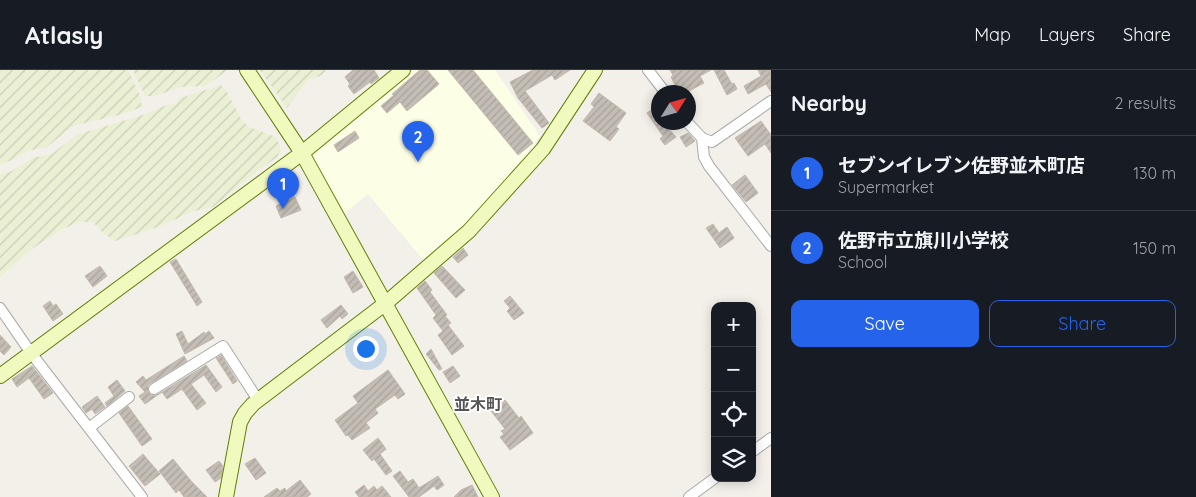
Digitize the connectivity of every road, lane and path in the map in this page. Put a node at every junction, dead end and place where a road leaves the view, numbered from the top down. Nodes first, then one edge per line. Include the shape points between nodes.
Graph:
1 (247, 70) edge
2 (403, 70) edge
3 (595, 70) edge
4 (648, 70) edge
5 (660, 85) edge
6 (771, 101) edge
7 (694, 130) edge
8 (702, 138) junction
9 (302, 153) junction
10 (771, 245) edge
11 (386, 303) junction
12 (0, 308) edge
13 (32, 353) junction
14 (0, 376) edge
15 (154, 389) dead end
16 (129, 397) dead end
17 (258, 400) junction
18 (89, 428) junction
19 (771, 438) edge
20 (756, 449) edge
21 (711, 481) edge
22 (142, 497) edge
23 (226, 497) edge
24 (492, 497) edge
25 (689, 497) edge

1 - 9 street
2 - 9 street
3 - 11 street via 543,149 469,231
4 - 5 street
6 - 8 street via 712,142
7 - 8 street
8 - 10 street via 704,157 709,166
9 - 11 street
9 - 13 street
11 - 17 street
11 - 24 street
12 - 13 street
13 - 14 street
13 - 18 street
15 - 17 street via 223,346
16 - 18 street
17 - 23 street via 240,422
18 - 22 street
19 - 20 street
21 - 25 street

